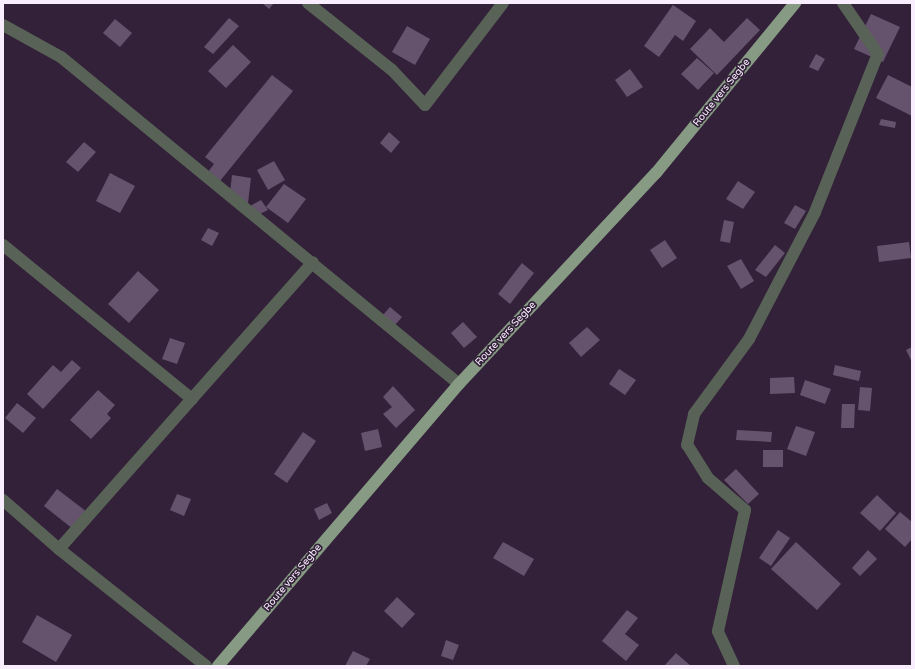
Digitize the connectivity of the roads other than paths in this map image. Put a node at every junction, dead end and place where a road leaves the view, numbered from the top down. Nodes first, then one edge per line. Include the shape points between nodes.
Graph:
1 (308, 3) edge
2 (503, 3) edge
3 (795, 3) edge
4 (843, 3) edge
5 (3, 25) edge
6 (3, 245) edge
7 (313, 262) junction
8 (459, 384) junction
9 (192, 399) junction
10 (3, 500) edge
11 (59, 549) junction
12 (206, 666) edge
13 (218, 666) edge
14 (734, 666) edge

1 - 2 street via 392,70 425,105
3 - 8 main road, Route vers Segbe via 656,173
4 - 14 street via 878,54 814,212 749,339 694,414 687,445 708,478 745,510 718,631
5 - 7 street via 61,57
6 - 9 street
7 - 8 street
7 - 9 street
8 - 13 main road, Route vers Segbe
9 - 11 street
10 - 11 street
11 - 12 street

